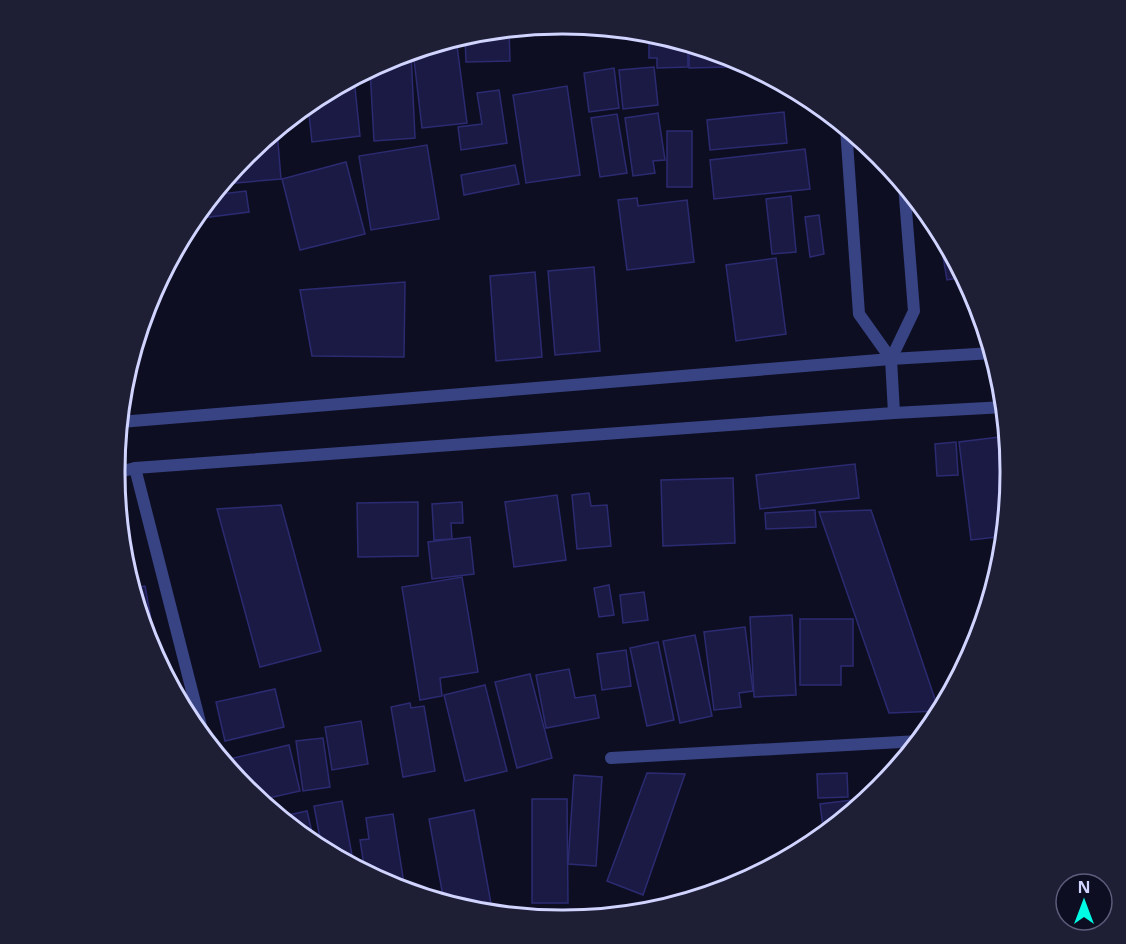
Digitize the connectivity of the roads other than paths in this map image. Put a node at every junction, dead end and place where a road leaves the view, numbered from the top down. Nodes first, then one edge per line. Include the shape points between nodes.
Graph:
1 (847, 140) edge
2 (905, 200) edge
3 (984, 354) edge
4 (891, 359) junction
5 (996, 408) edge
6 (894, 413) junction
7 (128, 421) edge
8 (135, 468) junction
9 (125, 470) edge
10 (198, 713) edge
11 (907, 742) edge
12 (611, 758) dead end

1 - 4 street via 859,314
2 - 4 street via 914,311
3 - 4 street
4 - 6 street
4 - 7 street
5 - 6 street
6 - 8 street
8 - 9 street
8 - 10 street
11 - 12 street

